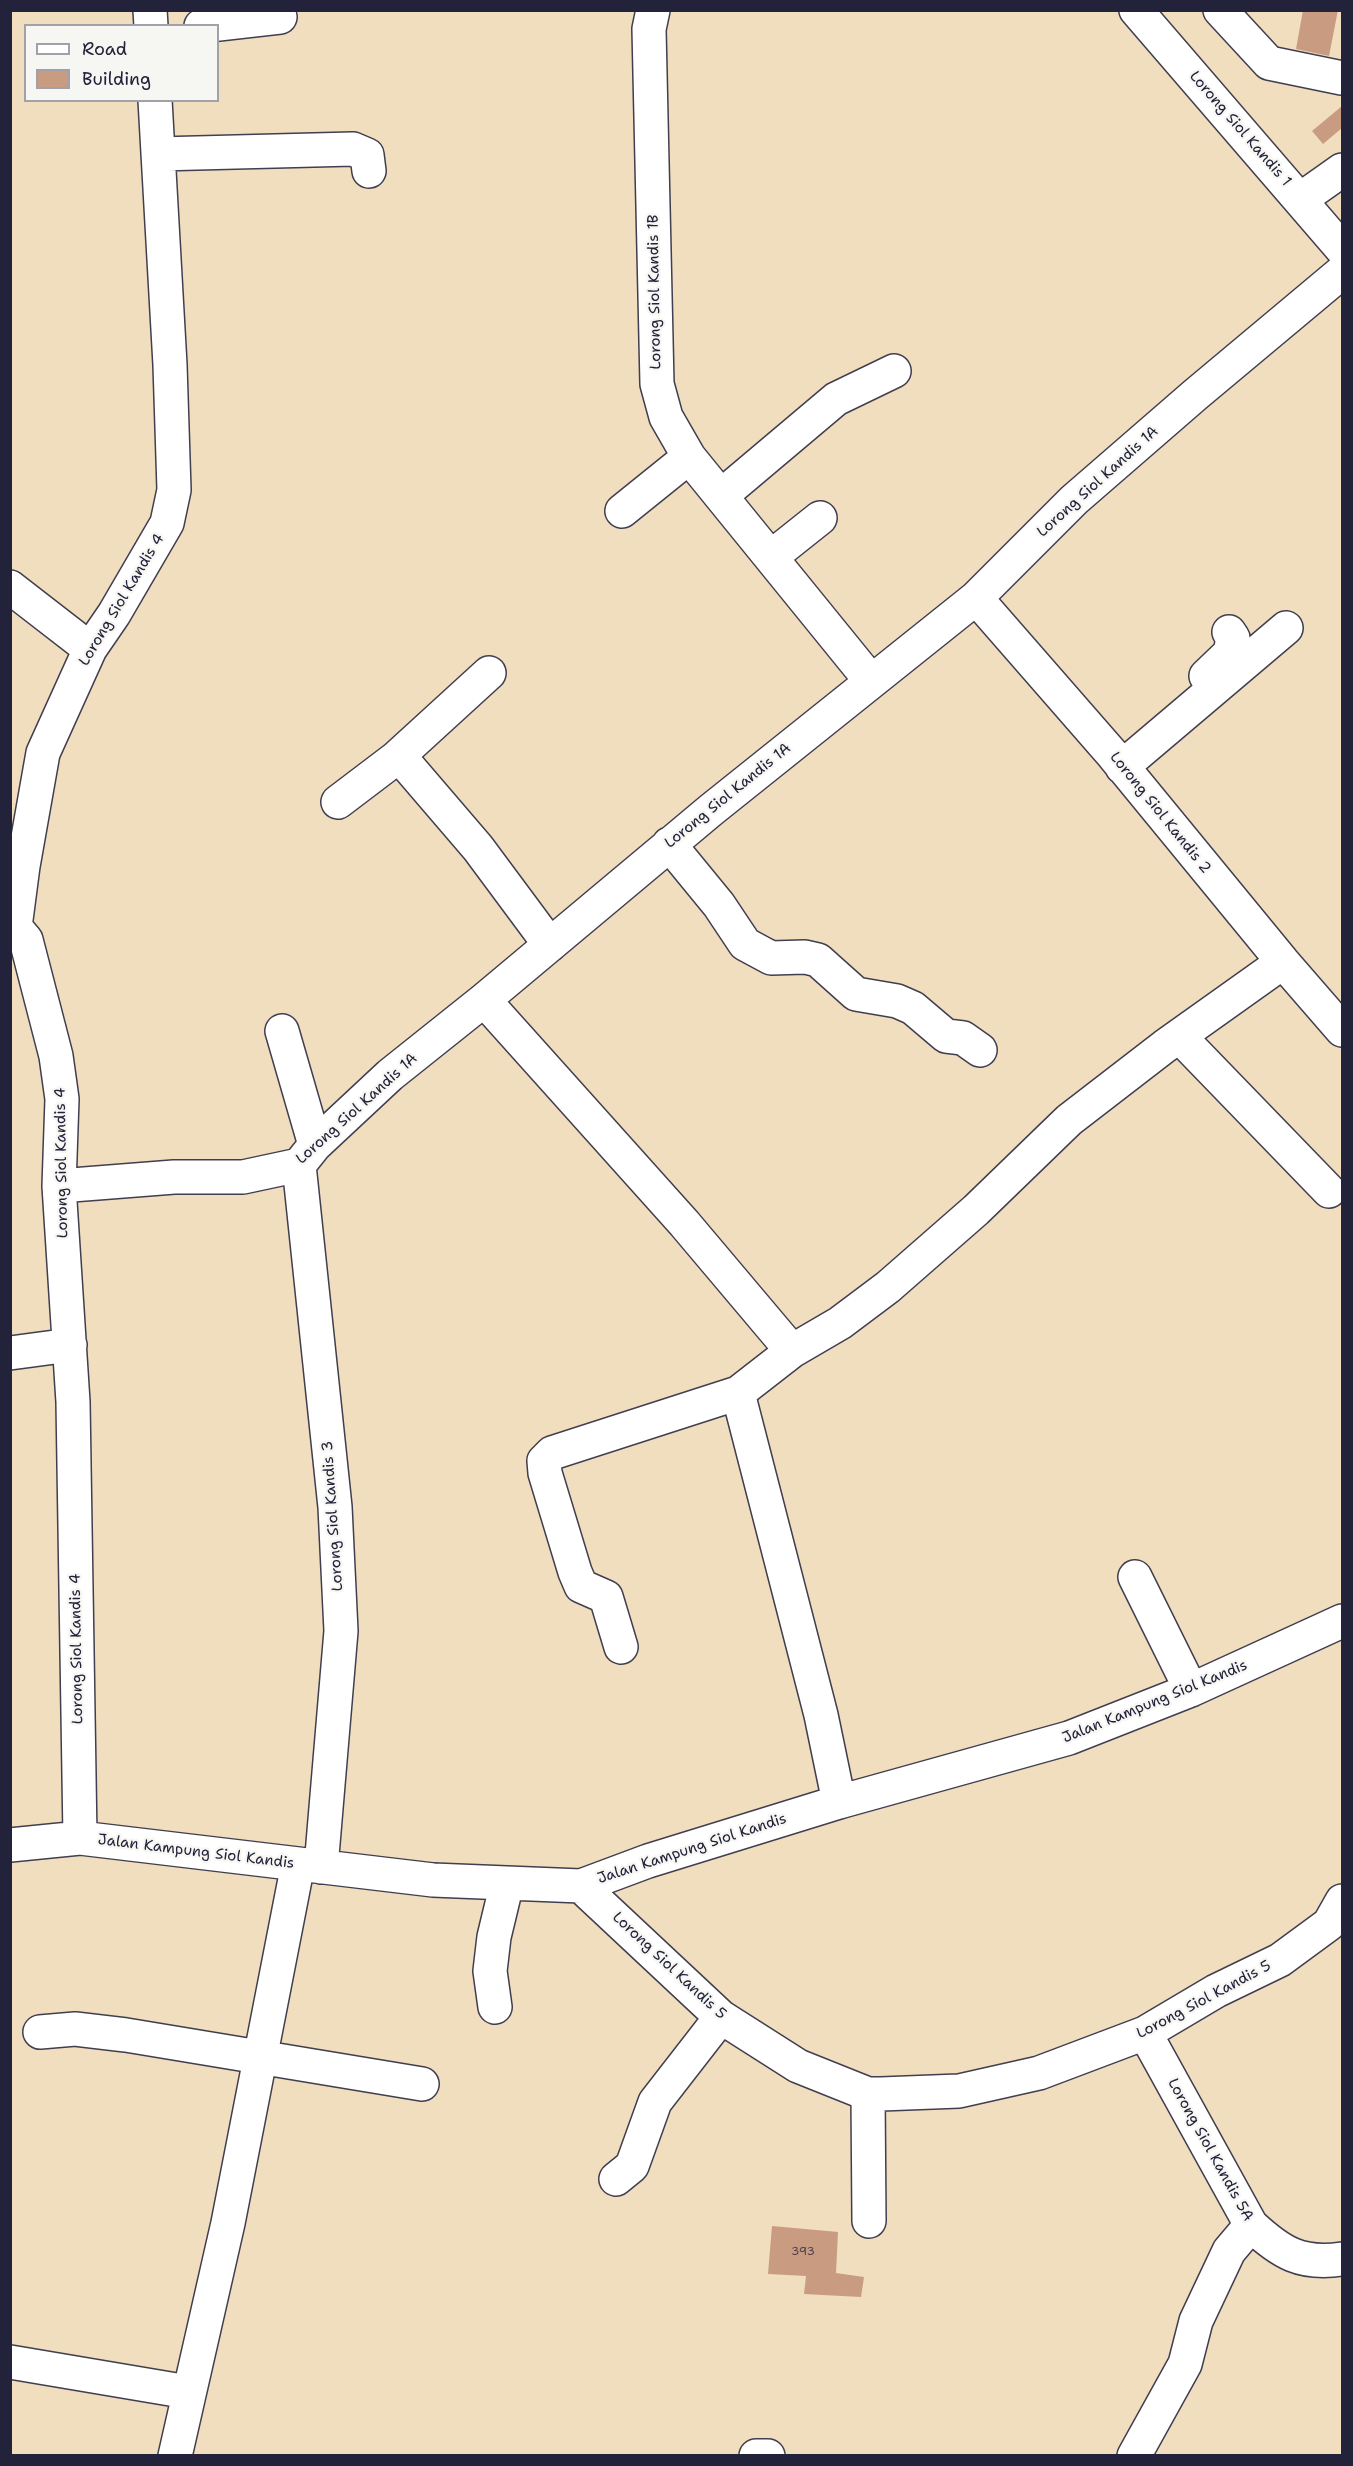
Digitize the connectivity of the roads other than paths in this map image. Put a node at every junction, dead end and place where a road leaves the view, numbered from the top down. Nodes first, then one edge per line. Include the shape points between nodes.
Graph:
1 (652, 10) edge
2 (1136, 10) edge
3 (1220, 10) edge
4 (280, 17) dead end
5 (219, 24) edge
6 (1342, 78) edge
7 (155, 102) edge
8 (158, 154) junction
9 (1342, 170) edge
10 (369, 171) dead end
11 (1301, 199) junction
12 (1342, 249) edge
13 (1342, 272) edge
14 (894, 371) dead end
15 (689, 457) junction
16 (721, 496) junction
17 (622, 511) dead end
18 (820, 518) dead end
19 (771, 557) junction
20 (10, 587) edge
21 (976, 598) junction
22 (1286, 628) dead end
23 (1229, 632) dead end
24 (90, 649) junction
25 (489, 673) dead end
26 (871, 681) junction
27 (396, 758) junction
28 (1118, 761) junction
29 (338, 802) dead end
30 (669, 844) junction
31 (13, 927) edge
32 (550, 945) junction
33 (1282, 962) junction
34 (484, 1000) junction
35 (1342, 1030) edge
36 (282, 1031) dead end
37 (1179, 1036) junction
38 (980, 1050) dead end
39 (307, 1155) junction
40 (59, 1186) junction
41 (1329, 1191) dead end
42 (70, 1345) junction
43 (792, 1351) junction
44 (10, 1353) edge
45 (738, 1393) junction
46 (1135, 1577) dead end
47 (1342, 1621) edge
48 (621, 1647) dead end
49 (1191, 1690) junction
50 (839, 1802) junction
51 (80, 1838) junction
52 (10, 1845) edge
53 (309, 1866) junction
54 (507, 1882) junction
55 (581, 1886) junction
56 (1342, 1901) edge
57 (495, 2007) dead end
58 (722, 2017) junction
59 (40, 2032) dead end
60 (1145, 2033) junction
61 (260, 2057) junction
62 (422, 2084) dead end
63 (868, 2094) junction
64 (616, 2179) dead end
65 (869, 2221) dead end
66 (1251, 2225) junction
67 (1333, 2260) edge
68 (10, 2362) edge
69 (188, 2392) junction
70 (174, 2456) edge
71 (756, 2456) edge
72 (768, 2456) edge
73 (1134, 2456) edge

1 - 15 street, Lorong Siol Kandis 1B via 649,29 657,384 666,417
2 - 11 street, Lorong Siol Kandis 1
3 - 6 street via 1269,63
4 - 5 street
7 - 8 street, Lorong Siol Kandis 4
8 - 10 street via 353,149 367,155
8 - 24 street, Lorong Siol Kandis 4 via 174,490 167,523
9 - 11 street
11 - 12 street, Lorong Siol Kandis 1
13 - 21 street, Lorong Siol Kandis 1A via 1074,500
14 - 16 street via 836,399
15 - 16 street, Lorong Siol Kandis 1B
15 - 17 street
16 - 19 street, Lorong Siol Kandis 1B
18 - 19 street
19 - 26 street, Lorong Siol Kandis 1B
20 - 24 street
21 - 26 street, Lorong Siol Kandis 1A
21 - 28 street, Lorong Siol Kandis 2
22 - 28 street
23 - 28 street via 1233,646 1223,662
24 - 31 street, Lorong Siol Kandis 4 via 43,753
25 - 27 street
26 - 30 street, Lorong Siol Kandis 1A
27 - 29 street
27 - 32 street via 406,764 478,848
28 - 33 street, Lorong Siol Kandis 2
30 - 32 street, Lorong Siol Kandis 1A
30 - 38 street via 745,944 771,958 818,960 856,994 913,1008 946,1036 963,1038
31 - 40 street, Lorong Siol Kandis 4 via 26,940 60,1073
32 - 34 street, Lorong Siol Kandis 1A
33 - 35 street, Lorong Siol Kandis 2
33 - 37 street
34 - 39 street, Lorong Siol Kandis 1A via 390,1075
34 - 43 street via 684,1223
36 - 39 street, Lorong Siol Kandis 3
37 - 41 street
37 - 43 street via 1069,1120 976,1210 888,1287 840,1323
39 - 40 street, Lorong Siol Kandis 1A via 243,1177 174,1177
39 - 53 street, Lorong Siol Kandis 3 via 341,1631
40 - 42 street, Lorong Siol Kandis 4
42 - 44 street
42 - 51 street, Lorong Siol Kandis 4
43 - 45 street
45 - 48 street via 552,1453 544,1461 575,1572 581,1586 606,1597
45 - 50 street via 821,1715
46 - 49 street
47 - 49 street, Jalan Kampung Siol Kandis
49 - 50 street, Jalan Kampung Siol Kandis via 1069,1738
50 - 55 street, Jalan Kampung Siol Kandis via 648,1861
51 - 52 street, Jalan Kampung Siol Kandis
51 - 53 street, Jalan Kampung Siol Kandis
53 - 54 street, Jalan Kampung Siol Kandis via 433,1880
53 - 61 street, Lorong Siol Kandis 3
54 - 55 street, Jalan Kampung Siol Kandis
54 - 57 street via 490,1971
55 - 58 street, Lorong Siol Kandis 5
56 - 60 street, Lorong Siol Kandis 5 via 1329,1923 1280,1960 1216,1991
58 - 63 street, Lorong Siol Kandis 5 via 798,2066
58 - 64 street via 655,2102 632,2166
59 - 61 street via 75,2029
60 - 63 street, Lorong Siol Kandis 5 via 1039,2073 959,2091
60 - 66 street, Lorong Siol Kandis 5A
61 - 62 street
61 - 69 street, Lorong Siol Kandis 3 via 228,2223
63 - 65 street
66 - 67 street, Lorong Siol Kandis 5A via 1271,2244 1294,2257
66 - 73 street via 1229,2252 1196,2321 1185,2364
68 - 69 street
69 - 70 street, Lorong Siol Kandis 3
71 - 72 street

